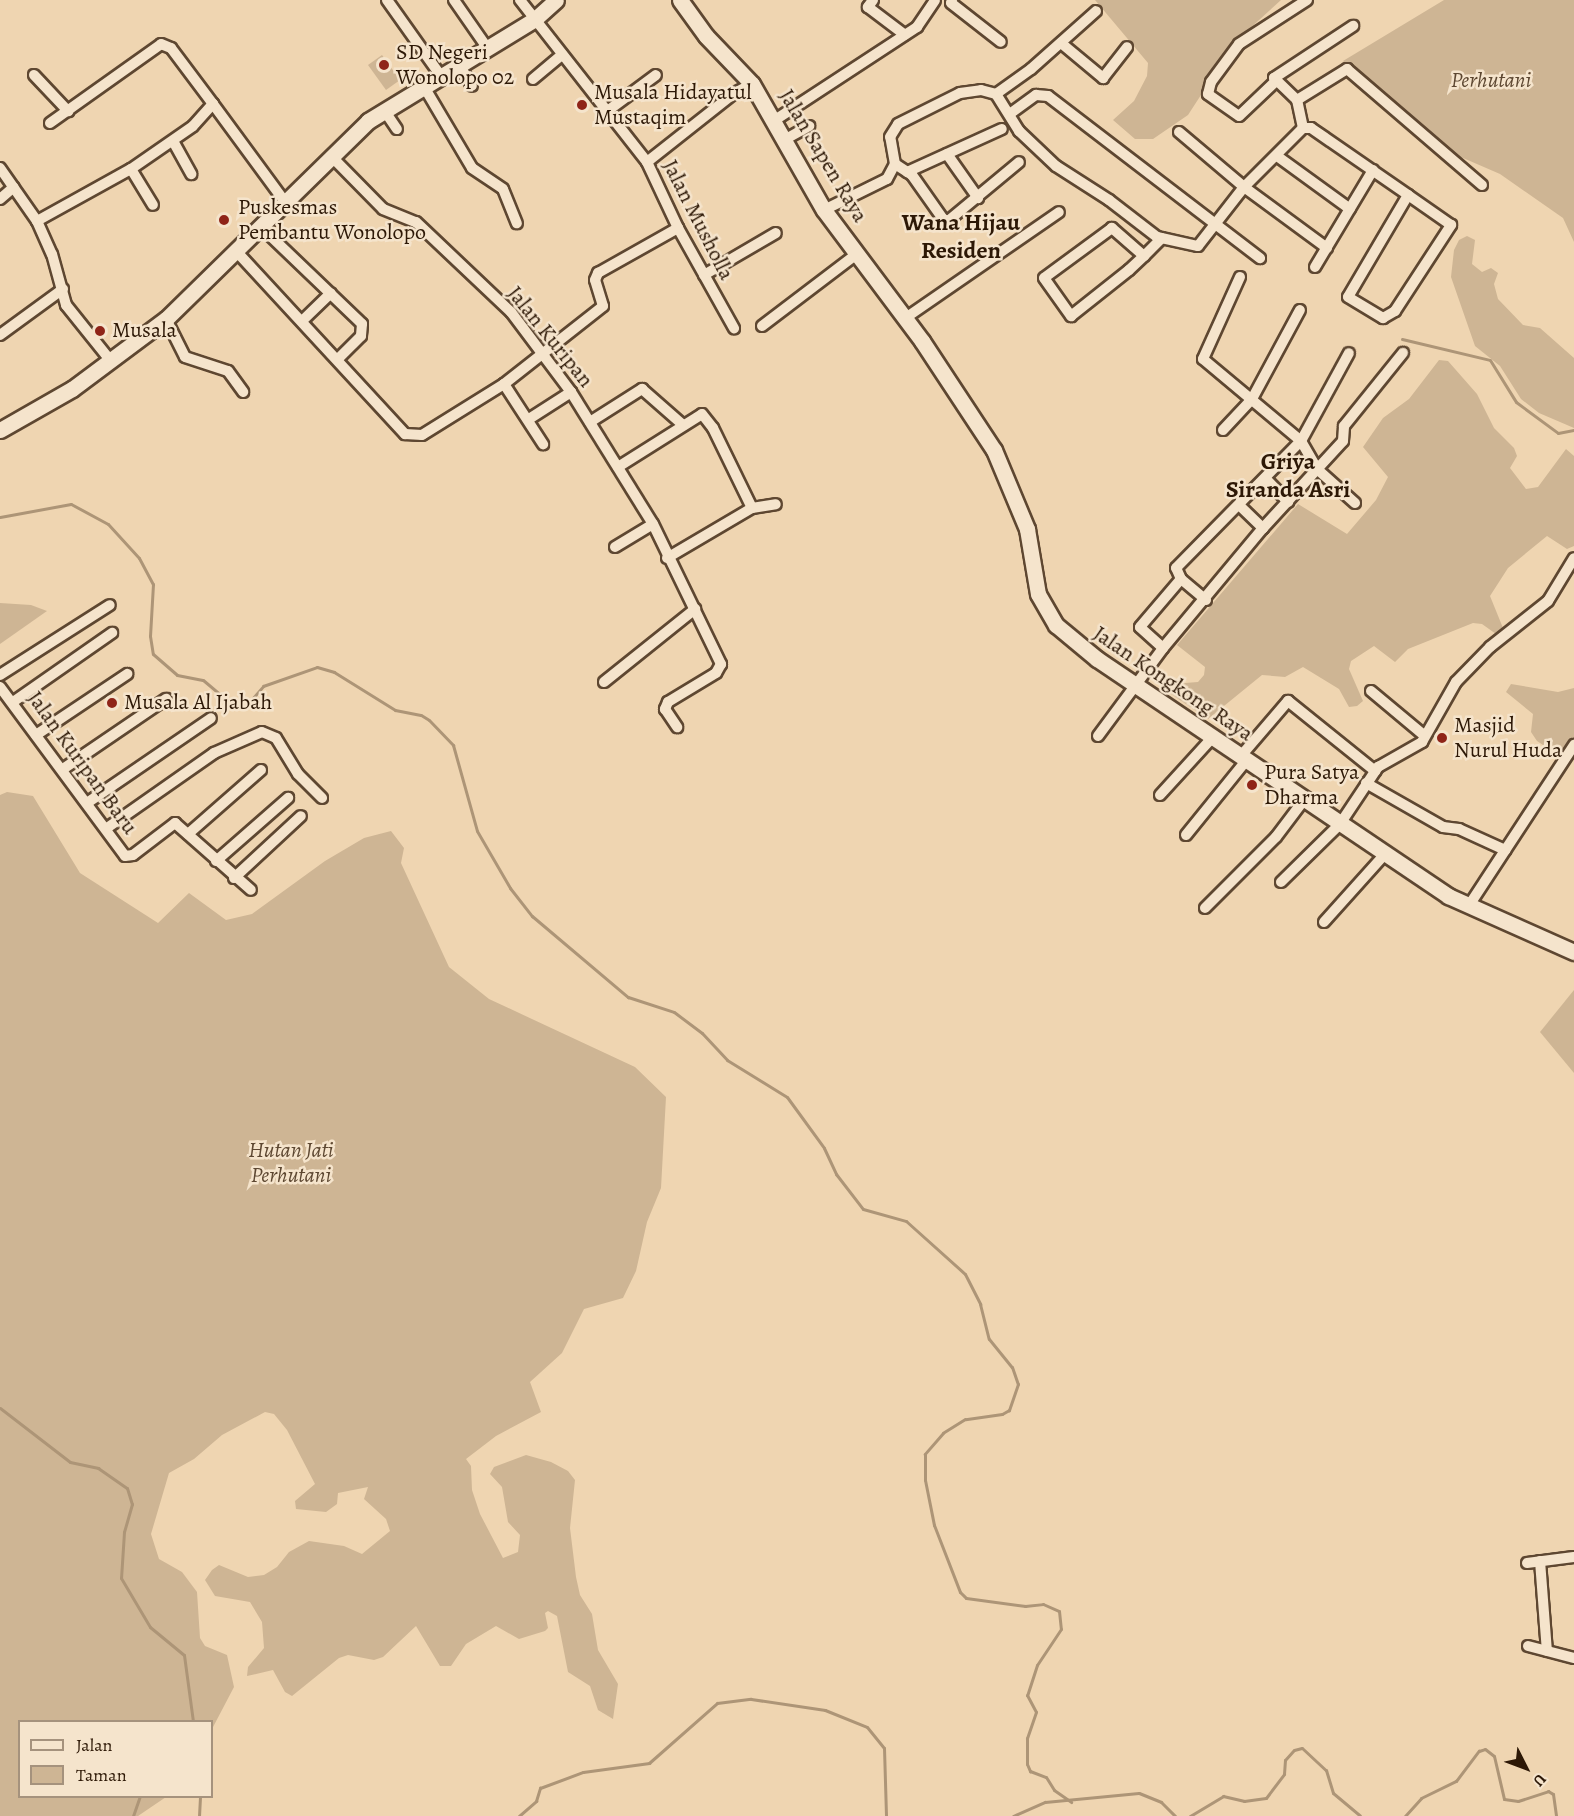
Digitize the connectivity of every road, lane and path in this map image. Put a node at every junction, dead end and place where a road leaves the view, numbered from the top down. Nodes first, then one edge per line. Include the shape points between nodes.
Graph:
1 (387, 0) edge
2 (454, 0) edge
3 (520, 0) edge
4 (556, 0) edge
5 (680, 0) edge
6 (873, 0) edge
7 (935, 0) edge
8 (952, 0) edge
9 (1307, 0) edge
10 (1096, 11) dead end
11 (535, 19) junction
12 (1353, 26) dead end
13 (904, 35) junction
14 (1001, 42) dead end
15 (1061, 43) junction
16 (1127, 47) dead end
17 (488, 49) junction
18 (562, 56) junction
19 (460, 66) junction
20 (34, 75) dead end
21 (656, 75) dead end
22 (441, 76) junction
23 (533, 79) dead end
24 (1276, 80) junction
25 (753, 84) junction
26 (423, 85) junction
27 (472, 86) dead end
28 (996, 94) junction
29 (1298, 100) junction
30 (213, 104) junction
31 (384, 110) junction
32 (68, 111) junction
33 (606, 112) junction
34 (1011, 113) junction
35 (775, 120) junction
36 (50, 123) dead end
37 (809, 126) dead end
38 (1303, 128) junction
39 (397, 129) dead end
40 (1002, 129) dead end
41 (1179, 132) dead end
42 (784, 140) junction
43 (173, 141) junction
44 (947, 154) junction
45 (331, 156) junction
46 (1277, 156) junction
47 (647, 162) junction
48 (1019, 162) dead end
49 (895, 164) junction
50 (0, 168) edge
51 (131, 169) junction
52 (1373, 170) junction
53 (907, 172) junction
54 (191, 174) dead end
55 (1482, 185) dead end
56 (1244, 187) junction
57 (14, 188) junction
58 (1408, 195) junction
59 (978, 198) junction
60 (0, 199) edge
61 (285, 202) junction
62 (153, 205) dead end
63 (1350, 209) junction
64 (824, 210) junction
65 (1059, 212) dead end
66 (37, 221) junction
67 (517, 223) dead end
68 (1213, 224) junction
69 (261, 227) junction
70 (678, 228) junction
71 (776, 233) dead end
72 (1159, 238) junction
73 (1327, 248) junction
74 (237, 252) junction
75 (858, 253) junction
76 (1144, 256) junction
77 (1260, 258) dead end
78 (1315, 267) dead end
79 (704, 275) junction
80 (1240, 277) dead end
81 (63, 289) junction
82 (331, 293) junction
83 (1300, 310) dead end
84 (166, 319) junction
85 (904, 319) junction
86 (302, 321) junction
87 (762, 326) dead end
88 (734, 328) dead end
89 (0, 335) edge
90 (922, 342) joint
91 (543, 353) junction
92 (1349, 353) dead end
93 (1403, 353) dead end
94 (338, 359) junction
95 (110, 360) junction
96 (504, 384) junction
97 (243, 392) dead end
98 (571, 392) junction
99 (1252, 399) junction
100 (529, 419) junction
101 (590, 422) junction
102 (2, 424) edge
103 (683, 425) junction
104 (1223, 430) dead end
105 (1301, 441) junction
106 (543, 444) dead end
107 (618, 468) junction
108 (1317, 469) junction
109 (1266, 479) junction
110 (1288, 502) junction
111 (1355, 503) dead end
112 (776, 504) dead end
113 (1240, 506) junction
114 (752, 508) junction
115 (653, 524) junction
116 (1263, 528) junction
117 (615, 547) dead end
118 (668, 558) junction
119 (1574, 558) edge
120 (1181, 579) junction
121 (1206, 600) junction
122 (110, 605) dead end
123 (695, 609) junction
124 (112, 633) dead end
125 (1163, 648) junction
126 (127, 674) dead end
127 (0, 675) edge
128 (604, 682) dead end
129 (1137, 686) junction
130 (0, 688) edge
131 (1371, 691) dead end
132 (166, 699) dead end
133 (13, 702) junction
134 (211, 718) dead end
135 (677, 727) dead end
136 (36, 735) junction
137 (1098, 736) dead end
138 (1425, 736) junction
139 (1213, 737) junction
140 (1574, 745) edge
141 (1243, 759) junction
142 (63, 769) junction
143 (261, 770) dead end
144 (1374, 771) junction
145 (1366, 783) junction
146 (1160, 795) dead end
147 (288, 798) dead end
148 (322, 798) dead end
149 (1304, 800) junction
150 (87, 802) junction
151 (301, 816) dead end
152 (1341, 824) junction
153 (107, 828) junction
154 (188, 834) junction
155 (1186, 835) dead end
156 (1505, 850) junction
157 (1385, 854) junction
158 (216, 861) junction
159 (234, 878) junction
160 (1281, 882) dead end
161 (251, 890) dead end
162 (1468, 907) junction
163 (1205, 908) dead end
164 (1324, 922) dead end
165 (1574, 952) edge
166 (1574, 1557) edge
167 (1540, 1561) junction
168 (1527, 1563) dead end
169 (1528, 1646) dead end
170 (1547, 1651) junction
171 (1574, 1658) edge

1 - 22 street
2 - 17 street
3 - 11 street
4 - 11 street
5 - 25 street, Jalan Sapen Raya via 706,36
6 - 13 street via 868,7
7 - 13 street via 917,27
8 - 14 street
9 - 24 street via 1239,44 1211,82 1208,94 1239,117
10 - 15 street
11 - 17 street
11 - 18 street, Jalan Musholla
12 - 24 street via 1279,72
13 - 35 street
15 - 16 street via 1103,78
15 - 28 street
17 - 19 street
18 - 23 street
18 - 33 street, Jalan Musholla
19 - 22 street
19 - 27 street
20 - 32 street
21 - 33 street
22 - 26 street
24 - 29 street
25 - 35 street, Jalan Sapen Raya
25 - 47 street via 734,94
26 - 31 street
26 - 67 street via 472,168 503,189
28 - 34 street
28 - 49 street via 981,90 960,93 898,124 890,137
29 - 38 street
29 - 55 street via 1347,69
30 - 32 street via 171,48 162,44
30 - 43 street
30 - 61 street
31 - 39 street
31 - 45 street
32 - 36 street
33 - 47 street, Jalan Musholla
34 - 68 street via 1036,95 1048,96
34 - 72 street via 1019,131 1056,166
35 - 42 street, Jalan Sapen Raya
37 - 42 street
38 - 46 street
38 - 52 street via 1311,128
40 - 44 street
41 - 56 street
42 - 64 street, Jalan Sapen Raya
43 - 51 street
43 - 54 street
44 - 53 street
44 - 59 street
45 - 61 street
45 - 91 street, Jalan Kuripan via 383,209 416,222 511,312
46 - 56 street
46 - 63 street
47 - 70 street, Jalan Musholla
48 - 59 street
49 - 53 street
49 - 64 street via 887,179
50 - 57 street
51 - 62 street
51 - 66 street
52 - 58 street
52 - 63 street
53 - 59 street via 945,220
56 - 68 street
56 - 73 street
57 - 60 street
57 - 66 street
58 - 58 street via 1348,297 1383,318 1395,311 1451,225
61 - 69 street
63 - 73 street
64 - 75 street, Jalan Sapen Raya
65 - 85 street
66 - 81 street
68 - 72 street via 1198,246
68 - 77 street
69 - 74 street
69 - 82 street
70 - 79 street, Jalan Musholla
70 - 91 street via 598,273 595,280 603,306
71 - 79 street
72 - 76 street
73 - 78 street
74 - 84 street
74 - 86 street
75 - 85 street, Jalan Sapen Raya
75 - 87 street
76 - 76 street via 1071,316 1044,279 1112,228
79 - 88 street, Jalan Musholla
80 - 99 street via 1203,359
81 - 89 street
81 - 95 street via 66,305
82 - 86 street
82 - 94 street via 364,329
83 - 99 street
84 - 95 street
84 - 97 street via 185,357 228,371
85 - 90 street, Jalan Sapen Raya
86 - 94 street
90 - 129 street, Jalan Kongkong Raya via 999,460 1027,529 1038,594 1046,610 1072,642
91 - 96 street
91 - 98 street, Jalan Kuripan
92 - 105 street
93 - 108 street via 1344,426 1343,441
94 - 96 street via 411,437 422,435
95 - 102 street via 72,388
96 - 100 street
98 - 100 street
98 - 101 street, Jalan Kuripan
99 - 104 street
99 - 105 street
100 - 106 street
101 - 103 street via 642,388
101 - 107 street, Jalan Kuripan
103 - 107 street
103 - 114 street via 696,414 708,419
105 - 108 street
105 - 109 street
107 - 115 street, Jalan Kuripan
108 - 110 street
108 - 111 street
109 - 110 street
109 - 113 street
110 - 116 street
112 - 114 street
113 - 116 street
113 - 120 street via 1178,565 1175,572
114 - 118 street
115 - 117 street
115 - 118 street, Jalan Kuripan
116 - 121 street
118 - 123 street, Jalan Kuripan
119 - 138 street via 1548,601 1491,647 1456,682
120 - 121 street
120 - 125 street via 1140,627
121 - 125 street
122 - 127 street
123 - 128 street
123 - 135 street, Jalan Kuripan via 721,664 716,673 668,702 665,709
124 - 133 street
125 - 129 street
126 - 136 street
129 - 137 street
129 - 139 street, Jalan Kongkong Raya
130 - 133 street, Jalan Kuripan Baru
131 - 138 street
132 - 142 street
133 - 136 street, Jalan Kuripan Baru
134 - 150 street
136 - 142 street, Jalan Kuripan Baru
138 - 144 street via 1417,746 1388,759
139 - 141 street, Jalan Kongkong Raya
139 - 146 street
140 - 156 street
141 - 144 street via 1288,700
141 - 149 street, Jalan Kongkong Raya
141 - 155 street
142 - 150 street, Jalan Kuripan Baru
143 - 154 street
144 - 145 street
145 - 152 street
145 - 156 street via 1443,827 1459,829
147 - 158 street
148 - 153 street via 298,774 276,738 262,732 214,753
149 - 152 street, Jalan Kongkong Raya
149 - 163 street via 1276,837
150 - 153 street, Jalan Kuripan Baru
151 - 159 street
152 - 157 street, Jalan Kongkong Raya
152 - 160 street
153 - 154 street, Jalan Kuripan Baru via 130,857 171,824 179,825
154 - 158 street
156 - 162 street
157 - 162 street, Jalan Kongkong Raya
157 - 164 street
158 - 159 street
159 - 161 street
162 - 165 street, Jalan Kongkong Raya
166 - 167 street
167 - 168 street
167 - 170 street
169 - 170 street
170 - 171 street

